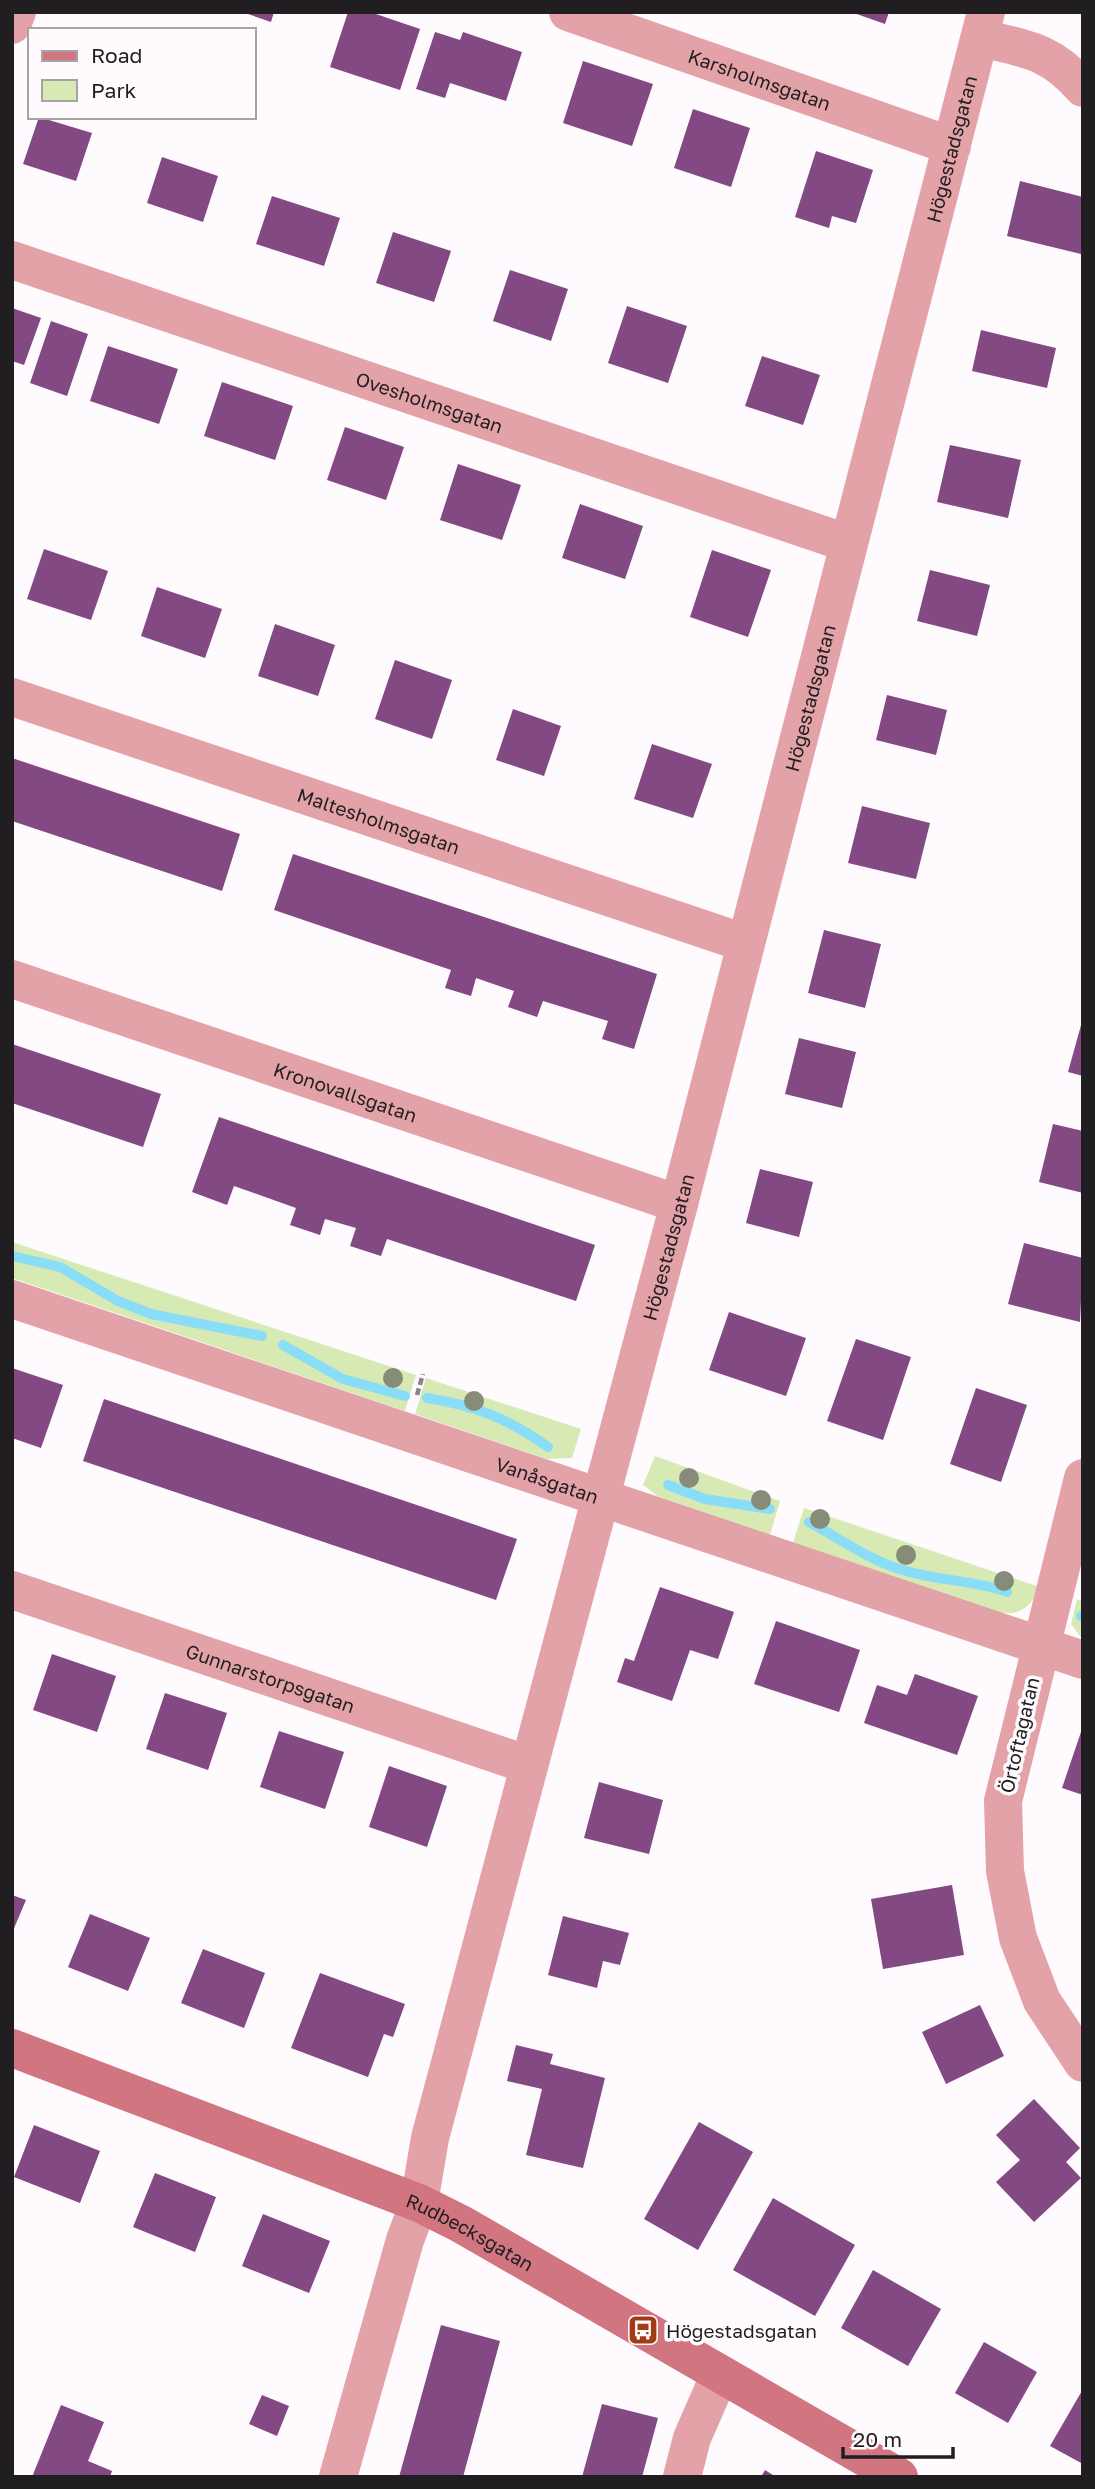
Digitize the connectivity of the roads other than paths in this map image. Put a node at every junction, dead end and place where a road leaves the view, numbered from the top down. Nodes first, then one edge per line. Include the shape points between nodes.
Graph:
1 (17, 12) edge
2 (568, 12) edge
3 (12, 25) edge
4 (983, 25) edge
5 (1083, 88) edge
6 (952, 146) junction
7 (12, 260) edge
8 (847, 543) junction
9 (12, 697) edge
10 (745, 943) junction
11 (12, 978) edge
12 (679, 1204) junction
13 (12, 1299) edge
14 (1083, 1478) edge
15 (600, 1499) junction
16 (12, 1590) edge
17 (1040, 1646) junction
18 (1083, 1660) edge
19 (529, 1765) junction
20 (12, 2048) edge
21 (1083, 2063) edge
22 (419, 2203) junction
23 (720, 2374) junction
24 (338, 2477) edge
25 (682, 2477) edge
26 (899, 2477) edge

1 - 3 street
2 - 6 street, Karsholmsgatan
4 - 5 street via 1064,66
4 - 6 street, Högestadsgatan
6 - 8 street, Högestadsgatan
7 - 8 street, Ovesholmsgatan
8 - 10 street, Högestadsgatan
9 - 10 street, Maltesholmsgatan
10 - 12 street, Högestadsgatan
11 - 12 street, Kronovallsgatan
12 - 15 street, Högestadsgatan
13 - 15 street, Vanåsgatan
14 - 17 street, Örtoftagatan
15 - 17 street, Vanåsgatan
15 - 19 street, Högestadsgatan
16 - 19 street, Gunnarstorpsgatan
17 - 18 street, Vanåsgatan
17 - 21 street, Örtoftagatan via 1003,1801 1005,1871 1018,1938 1042,2001
19 - 22 street, Högestadsgatan via 430,2138
20 - 22 street, Rudbecksgatan
22 - 23 street, Rudbecksgatan
22 - 24 street, Högestadsgatan
23 - 25 street via 692,2438
23 - 26 street, Rudbecksgatan

